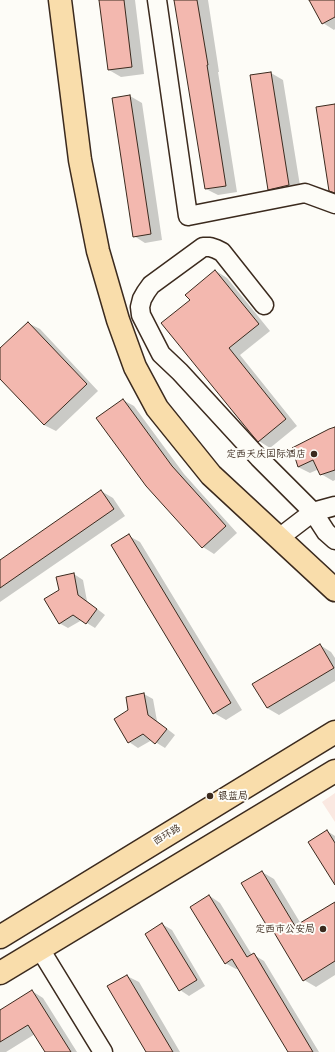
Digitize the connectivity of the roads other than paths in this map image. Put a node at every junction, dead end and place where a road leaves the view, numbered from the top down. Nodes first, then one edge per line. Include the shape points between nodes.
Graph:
1 (60, 0) edge
2 (157, 0) edge
3 (335, 204) edge
4 (264, 306) dead end
5 (335, 506) edge
6 (313, 512) junction
7 (279, 538) junction
8 (335, 540) edge
9 (335, 590) edge
10 (335, 732) edge
11 (335, 771) edge
12 (0, 937) edge
13 (40, 949) junction
14 (0, 973) edge
15 (103, 1052) edge

1 - 7 main road via 80,160 98,252 135,367 157,408 211,475
2 - 3 street via 188,216 305,193
4 - 6 street via 222,252 203,247 151,285 140,307 141,315 162,354
5 - 6 street
6 - 7 street
6 - 8 street via 326,532
7 - 9 main road
10 - 12 main road, 西环路
11 - 13 main road
13 - 14 main road
13 - 15 street

